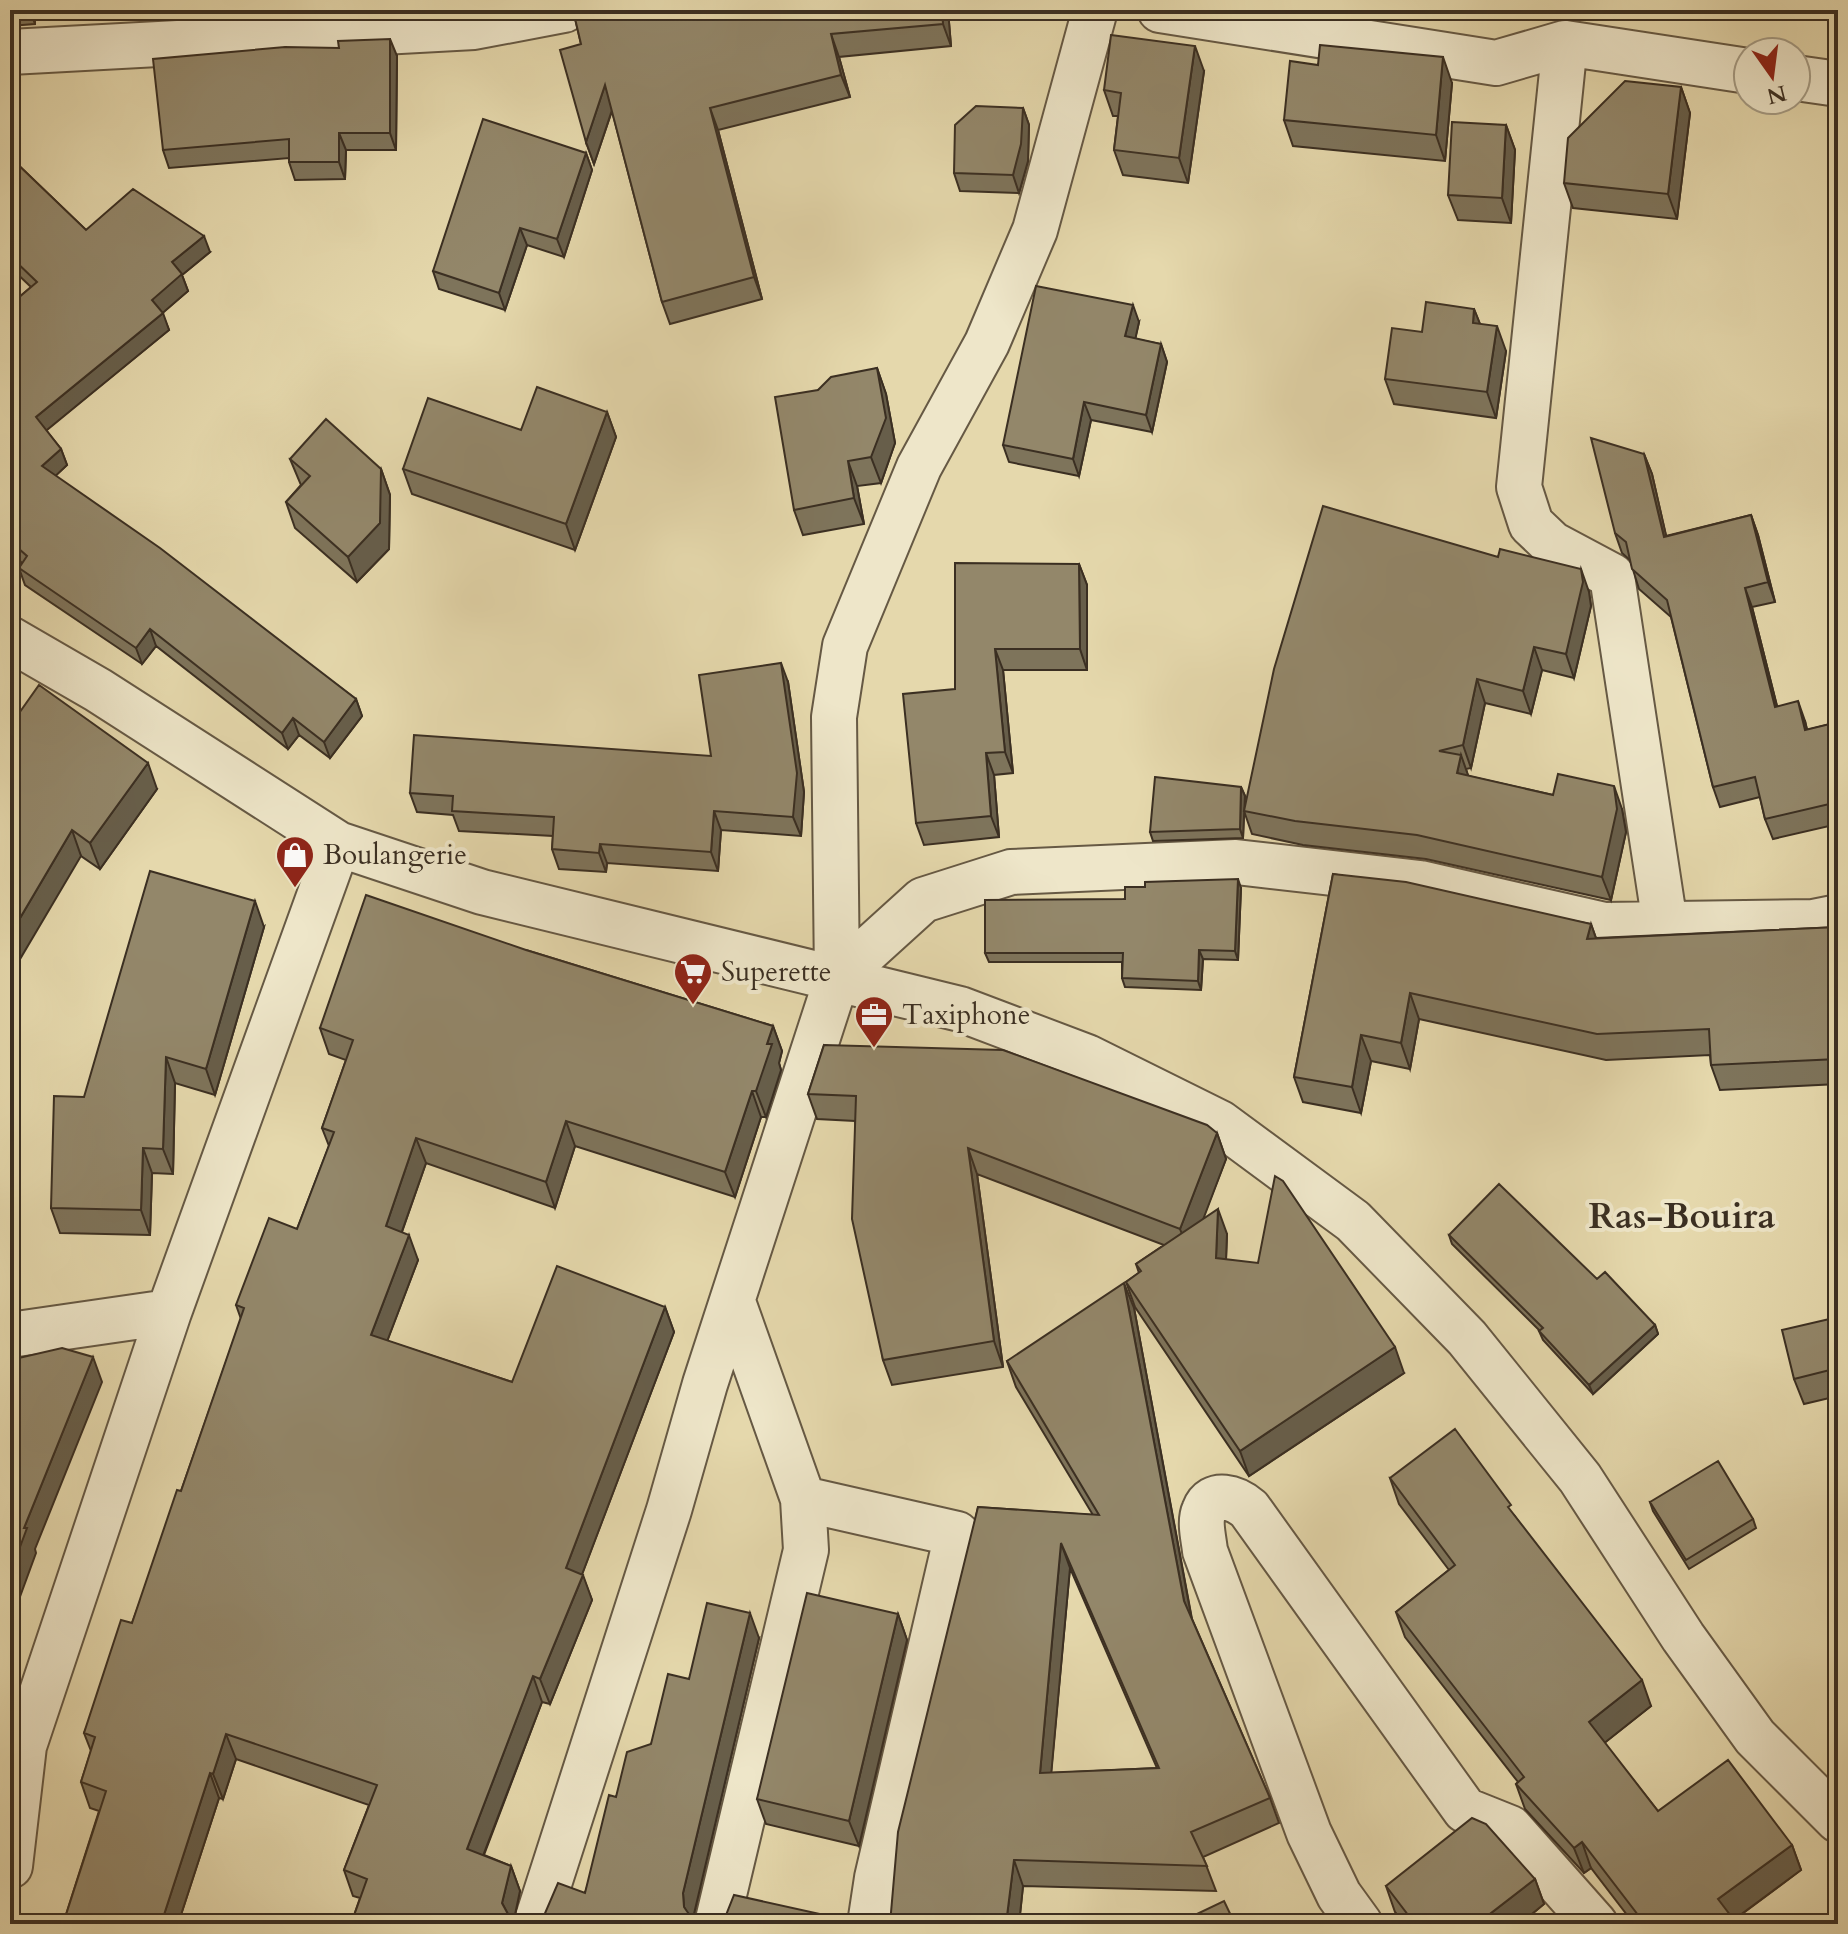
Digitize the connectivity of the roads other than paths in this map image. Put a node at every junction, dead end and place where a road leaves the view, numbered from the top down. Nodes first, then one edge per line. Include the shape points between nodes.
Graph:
1 (564, 10) edge
2 (1095, 10) edge
3 (1160, 10) edge
4 (1565, 43) junction
5 (10, 52) edge
6 (1732, 69) edge
7 (1812, 80) edge
8 (1838, 84) edge
9 (10, 639) edge
10 (338, 844) junction
11 (1838, 917) edge
12 (1665, 924) junction
13 (837, 978) junction
14 (733, 1302) junction
15 (169, 1312) junction
16 (10, 1335) edge
17 (803, 1499) junction
18 (17, 1746) edge
19 (1838, 1820) edge
20 (10, 1866) edge
21 (536, 1924) edge
22 (717, 1924) edge
23 (870, 1924) edge
24 (1360, 1924) edge
25 (1595, 1924) edge

1 - 5 street via 474,27
2 - 13 street via 1035,230 987,343 919,467 845,646 834,717
3 - 4 street via 1496,63
4 - 6 street
4 - 12 street via 1519,487 1531,524 1552,544 1612,576
7 - 8 street
9 - 10 street
10 - 13 street via 482,892
10 - 15 street
11 - 12 street
12 - 13 street via 1604,925 1420,883 1236,862 1011,872 923,900
13 - 14 street
13 - 19 street via 960,1009 1087,1057 1220,1123 1353,1221 1477,1349 1580,1478 1755,1737
14 - 17 street
14 - 21 street
15 - 16 street
15 - 18 street
17 - 22 street via 806,1550
17 - 23 street via 957,1534
18 - 20 street
24 - 25 street via 1339,1895 1309,1833 1205,1551 1204,1510 1221,1497 1249,1509 1465,1810 1510,1828

